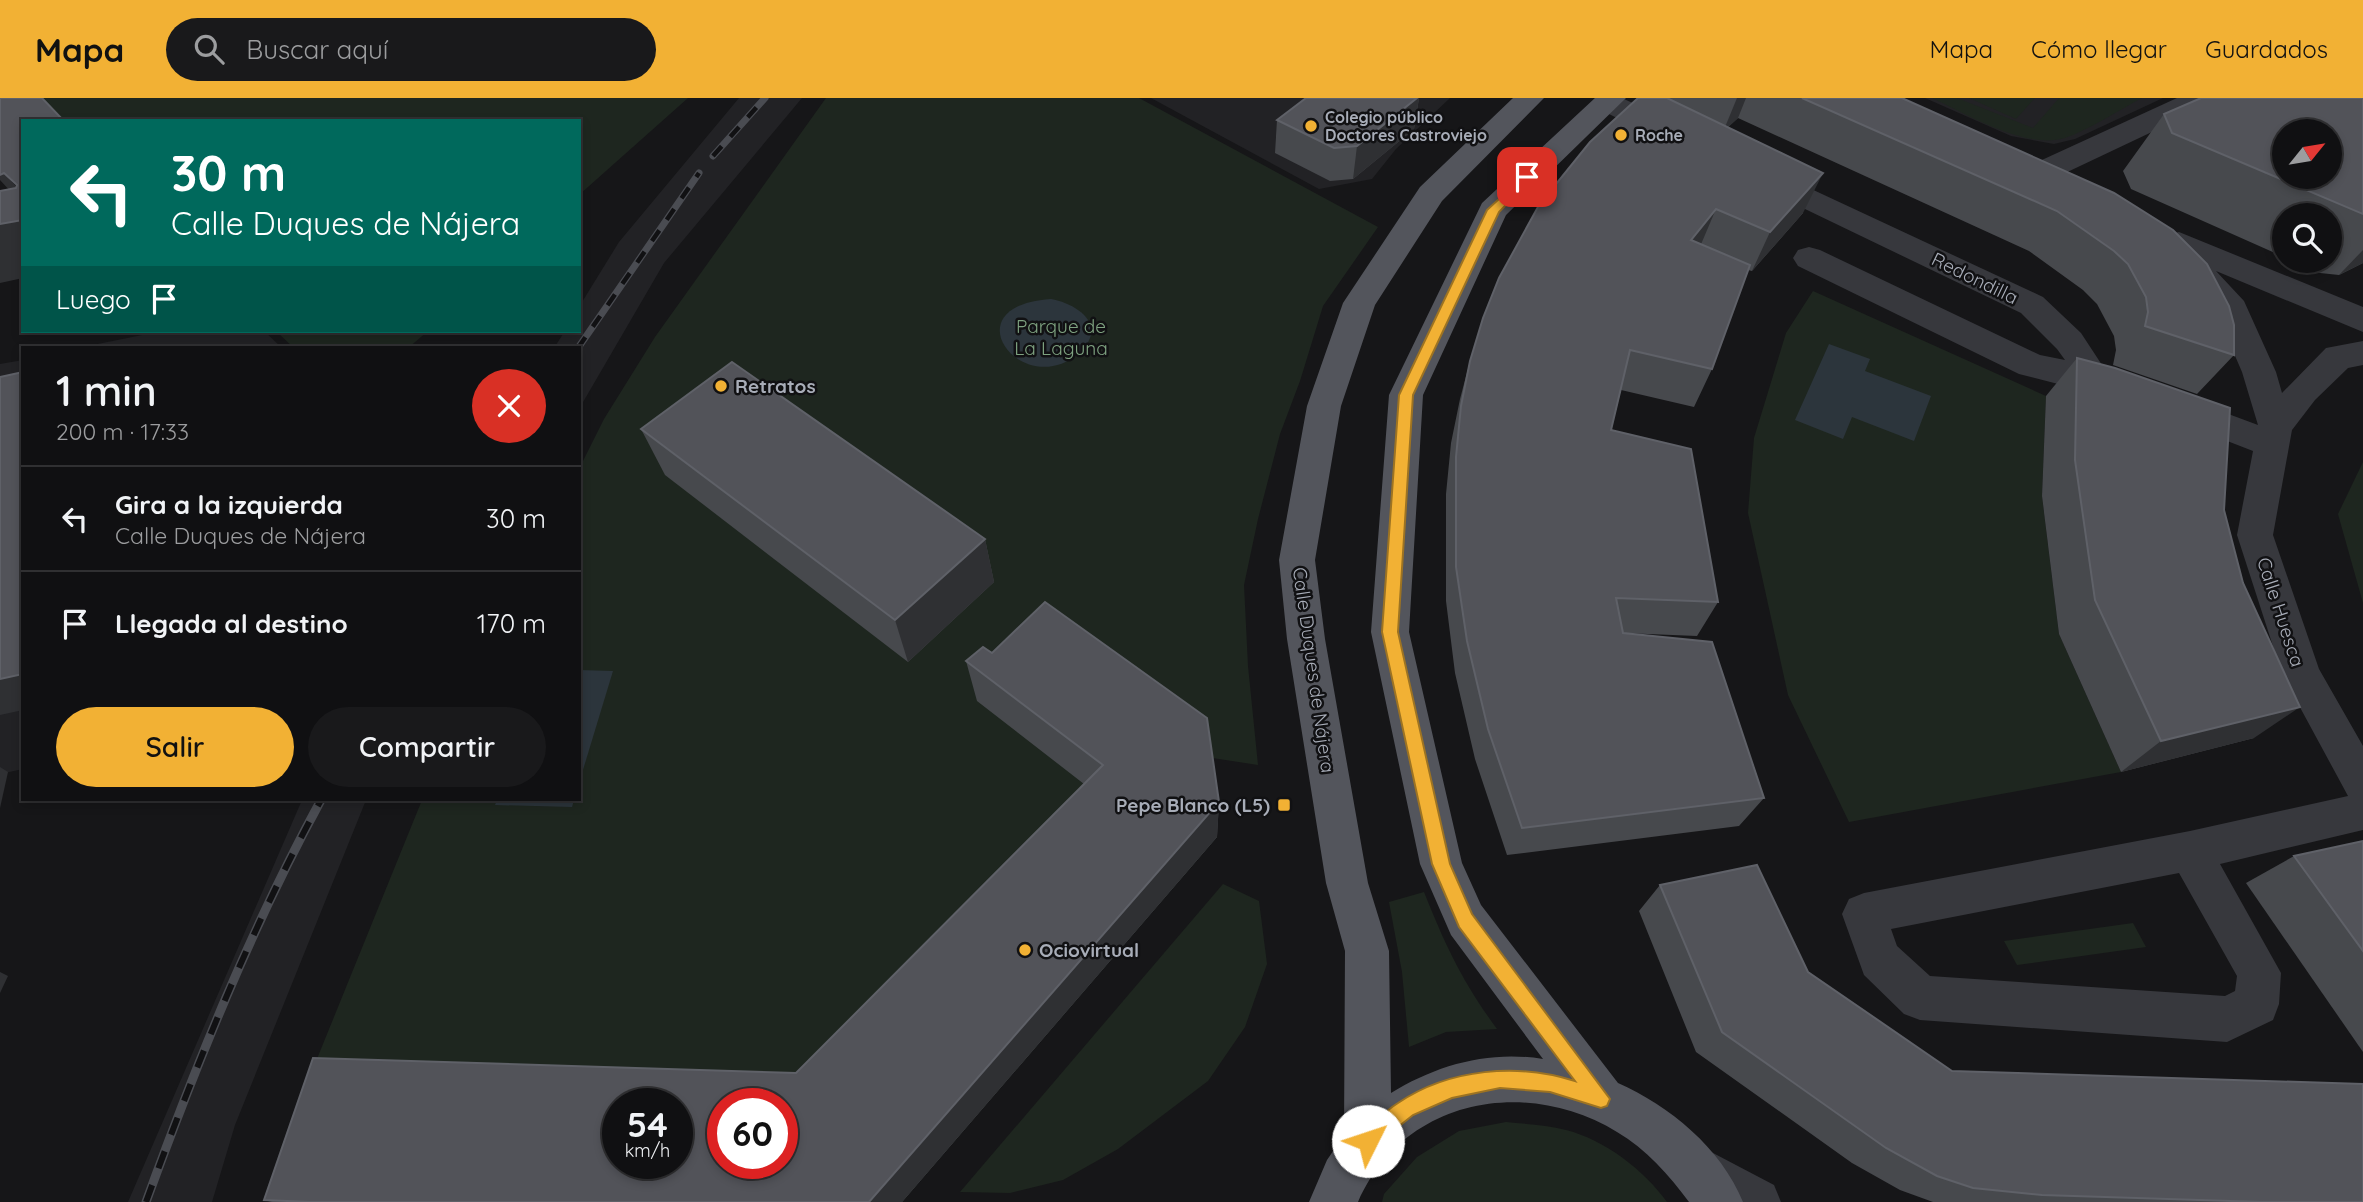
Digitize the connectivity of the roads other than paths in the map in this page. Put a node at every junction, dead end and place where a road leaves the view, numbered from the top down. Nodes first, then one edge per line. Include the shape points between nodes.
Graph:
1 (1530, 98) edge
2 (2202, 98) edge
3 (1610, 100) edge
4 (1703, 148) edge
5 (1741, 166) edge
6 (2067, 193) edge
7 (1809, 258) dead end
8 (2359, 315) edge
9 (2363, 353) edge
10 (2084, 371) junction
11 (2274, 435) junction
12 (2363, 784) edge
13 (2363, 811) edge
14 (2190, 851) junction
15 (1601, 1099) junction
16 (1368, 1141) junction
17 (1706, 1185) edge
18 (1333, 1202) edge
19 (1757, 1202) edge

1 - 16 main road, Calle Duques de Nájera via 1431,194 1359,303 1324,406 1297,561 1348,883 1367,951
2 - 6 street via 2018,171
3 - 4 street
3 - 15 main road via 1493,210 1406,395 1390,632 1441,864 1466,920
5 - 10 street, Redondilla via 2032,305 2069,341 2086,366
7 - 10 street via 2031,365 2062,373
8 - 11 street, Calle Huesca via 2156,233 2228,301 2259,372
9 - 11 street, Calle Huesca via 2338,356 2303,391
10 - 11 street
11 - 12 street, Calle Huesca via 2255,535 2301,674
13 - 14 street
14 - 14 street via 1918,904 1864,914 1880,960 1920,998 2227,1018 2257,1004 2259,973
15 - 16 main road via 1550,1083 1500,1079 1451,1088 1406,1109
15 - 17 main road via 1665,1140
16 - 18 main road
17 - 19 street

